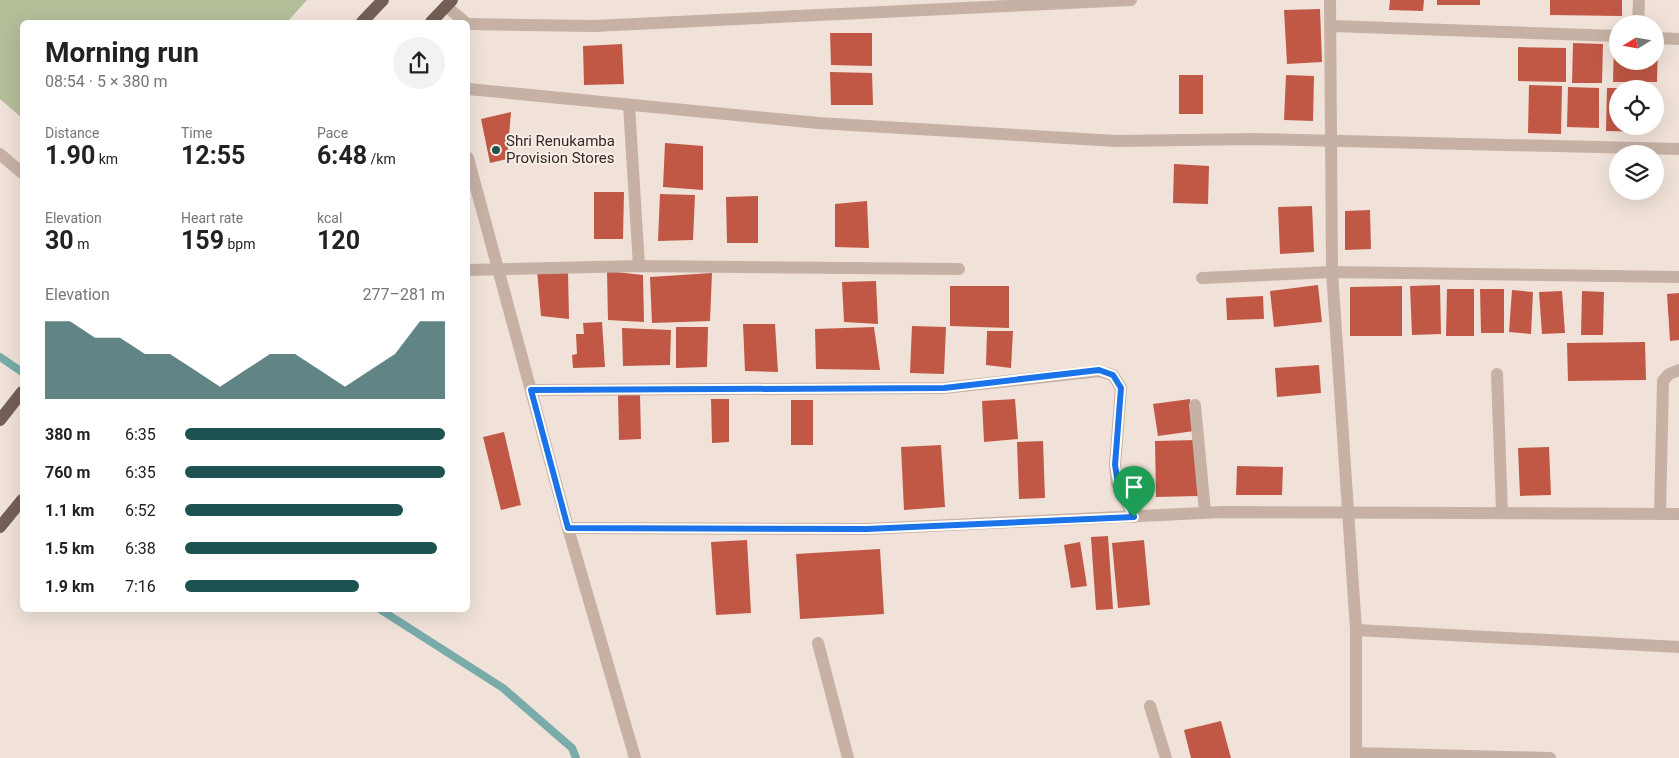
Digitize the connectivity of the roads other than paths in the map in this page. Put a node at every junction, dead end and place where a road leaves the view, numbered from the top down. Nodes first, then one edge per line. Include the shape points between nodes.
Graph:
1 (383, 0) edge
2 (1131, 0) edge
3 (1330, 0) edge
4 (1639, 0) edge
5 (449, 3) edge
6 (1638, 15) edge
7 (364, 20) edge
8 (433, 20) edge
9 (463, 20) edge
10 (470, 23) edge
11 (1331, 26) junction
12 (1609, 36) edge
13 (1664, 38) edge
14 (1679, 38) edge
15 (470, 89) edge
16 (629, 105) junction
17 (1333, 141) junction
18 (1679, 149) edge
19 (0, 154) edge
20 (470, 165) edge
21 (20, 171) edge
22 (639, 266) junction
23 (498, 269) junction
24 (470, 270) edge
25 (959, 270) dead end
26 (1332, 272) junction
27 (1202, 278) dead end
28 (1679, 278) edge
29 (1679, 370) edge
30 (1498, 374) dead end
31 (531, 390) junction
32 (20, 395) edge
33 (1195, 405) dead end
34 (0, 420) edge
35 (20, 502) edge
36 (1346, 511) junction
37 (1205, 512) junction
38 (1502, 512) junction
39 (1660, 514) junction
40 (1679, 514) edge
41 (1134, 517) junction
42 (0, 527) edge
43 (568, 528) junction
44 (1356, 630) junction
45 (818, 643) dead end
46 (1679, 647) edge
47 (1150, 706) dead end
48 (1356, 755) edge
49 (635, 758) edge
50 (848, 758) edge
51 (1166, 758) edge
52 (1550, 758) edge

1 - 7 main road
2 - 10 street via 594,26
3 - 11 street
4 - 6 street
5 - 8 main road
5 - 9 street
11 - 12 street
11 - 17 street
13 - 14 street
15 - 16 street
16 - 17 street via 818,123 1116,141
16 - 22 street
17 - 18 street
17 - 26 street
19 - 21 street
20 - 23 street
22 - 23 street
22 - 25 street
23 - 24 street
23 - 31 street
26 - 27 street
26 - 28 street
26 - 36 street
29 - 39 street via 1663,381
30 - 38 street
31 - 41 street via 944,388 1099,370 1113,375 1121,388 1115,465 1118,483
31 - 43 street
32 - 34 main road
33 - 37 street
35 - 42 main road
36 - 37 street
36 - 38 street
36 - 44 street
37 - 41 street
38 - 39 street
39 - 40 street
41 - 43 street via 867,529
43 - 49 street
44 - 46 street
44 - 48 street
45 - 50 street
47 - 51 street
48 - 52 street

